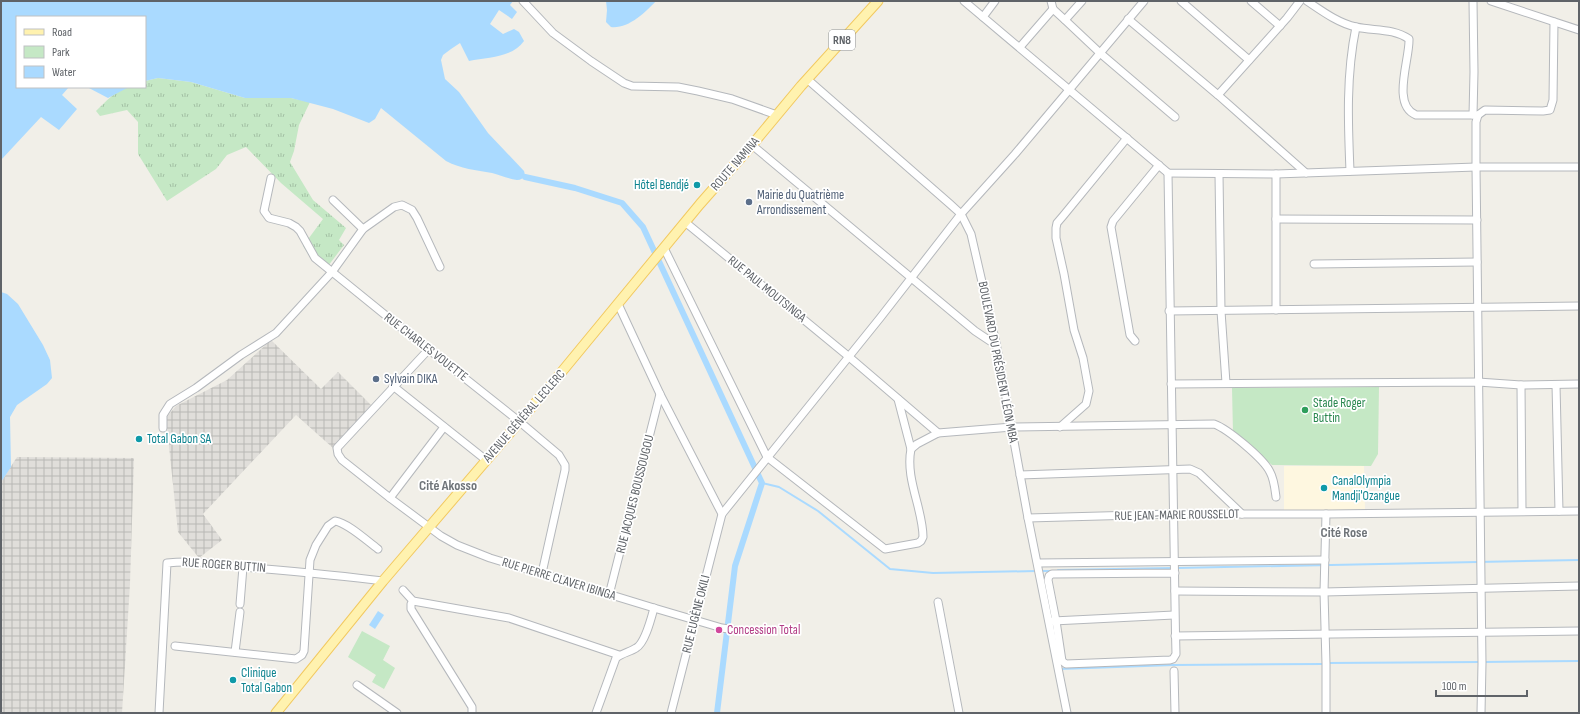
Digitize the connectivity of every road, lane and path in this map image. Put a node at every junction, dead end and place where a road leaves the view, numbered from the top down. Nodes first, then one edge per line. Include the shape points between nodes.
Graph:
1 (523, 1) edge
2 (964, 1) edge
3 (995, 1) edge
4 (1051, 1) edge
5 (1082, 1) edge
6 (1144, 1) edge
7 (1181, 1) edge
8 (1251, 1) edge
9 (1300, 1) edge
10 (1307, 1) edge
11 (1473, 1) edge
12 (1491, 1) edge
13 (874, 2) edge
14 (1053, 9) junction
15 (983, 17) junction
16 (1128, 19) junction
17 (1065, 20) junction
18 (1554, 22) junction
19 (1280, 26) junction
20 (1356, 27) junction
21 (1579, 30) edge
22 (1020, 47) junction
23 (1100, 53) junction
24 (1249, 60) junction
25 (807, 79) junction
26 (1069, 90) junction
27 (1218, 95) junction
28 (777, 115) junction
29 (1475, 115) junction
30 (1175, 117) dead end
31 (1127, 138) junction
32 (752, 146) junction
33 (1159, 165) junction
34 (1476, 167) junction
35 (1579, 167) edge
36 (1350, 171) junction
37 (1168, 173) junction
38 (1306, 173) junction
39 (1219, 174) junction
40 (1276, 174) junction
41 (271, 178) dead end
42 (333, 200) dead end
43 (961, 214) junction
44 (1276, 219) junction
45 (1477, 220) junction
46 (685, 222) junction
47 (363, 229) junction
48 (662, 249) junction
49 (1477, 262) junction
50 (1314, 264) dead end
51 (440, 267) dead end
52 (332, 272) junction
53 (911, 278) junction
54 (618, 304) junction
55 (1579, 306) edge
56 (1478, 307) junction
57 (1276, 310) junction
58 (1170, 311) junction
59 (1221, 311) junction
60 (1135, 342) dead end
61 (996, 343) junction
62 (429, 349) junction
63 (848, 356) junction
64 (1478, 382) junction
65 (1226, 383) junction
66 (1171, 384) junction
67 (1579, 384) edge
68 (1521, 385) junction
69 (1556, 385) junction
70 (393, 386) junction
71 (660, 394) junction
72 (898, 399) junction
73 (520, 422) junction
74 (1172, 425) junction
75 (444, 427) junction
76 (1012, 427) junction
77 (1060, 427) junction
78 (163, 428) dead end
79 (938, 433) junction
80 (911, 449) junction
81 (486, 460) junction
82 (765, 460) junction
83 (1172, 469) junction
84 (1020, 475) junction
85 (1276, 496) dead end
86 (390, 498) junction
87 (1522, 510) junction
88 (1480, 511) junction
89 (1559, 511) junction
90 (1579, 511) edge
91 (722, 514) junction
92 (1173, 514) junction
93 (1242, 514) junction
94 (1326, 514) junction
95 (1028, 518) junction
96 (428, 527) junction
97 (378, 549) dead end
98 (1325, 563) junction
99 (1038, 564) junction
100 (243, 567) junction
101 (1175, 567) junction
102 (308, 572) junction
103 (542, 573) junction
104 (383, 580) junction
105 (1579, 586) edge
106 (1481, 588) junction
107 (403, 590) dead end
108 (1174, 591) junction
109 (1324, 592) junction
110 (609, 595) junction
111 (413, 601) junction
112 (938, 602) dead end
113 (240, 604) dead end
114 (654, 608) junction
115 (240, 612) dead end
116 (1174, 615) junction
117 (694, 620) junction
118 (1052, 621) junction
119 (735, 630) dead end
120 (1579, 631) edge
121 (1481, 632) junction
122 (1324, 634) junction
123 (1175, 636) junction
124 (175, 646) dead end
125 (235, 652) junction
126 (620, 655) junction
127 (1174, 671) dead end
128 (357, 685) dead end
129 (159, 713) edge
130 (276, 713) edge
131 (397, 713) edge
132 (472, 713) edge
133 (596, 713) edge
134 (671, 713) edge
135 (959, 713) edge
136 (1067, 713) edge
137 (1175, 713) edge
138 (1326, 713) edge
139 (1481, 713) edge

1 - 28 street via 553,33 632,86 678,87 698,91 732,99
2 - 15 street
3 - 15 street
4 - 14 street
5 - 17 street
6 - 16 street
7 - 24 street
8 - 19 street
9 - 19 street
10 - 20 street via 1340,21
11 - 29 street
12 - 18 street
13 - 25 main road, RN8
14 - 17 street
14 - 22 street
15 - 22 street
16 - 23 street
16 - 27 street
17 - 23 street
18 - 21 street
18 - 29 street via 1553,100 1550,110 1485,110
19 - 24 street
20 - 29 street via 1381,29 1409,38 1404,104 1411,113
20 - 36 street via 1350,61 1348,96
22 - 26 street
23 - 26 street
23 - 30 street
24 - 27 street
25 - 28 main road, ROUTE NAMINA
25 - 43 street, BOULEVARD DU PRÉSIDENT LÉON MBA
26 - 31 street
26 - 43 street
27 - 38 street
28 - 32 main road, ROUTE NAMINA
29 - 34 street
31 - 33 street
31 - 77 street via 1057,223 1056,238 1089,391 1086,404
32 - 46 main road, ROUTE NAMINA
32 - 53 street
33 - 37 street
33 - 60 street via 1113,221 1111,227 1130,335
34 - 35 street
34 - 36 street
34 - 45 street
36 - 38 street
37 - 39 street
37 - 58 street
38 - 40 street
39 - 40 street
39 - 59 street
40 - 44 street
41 - 52 street, RUE CHARLES VOUETTE via 264,211 266,215 296,227 315,258
42 - 47 street
43 - 53 street
43 - 61 street, BOULEVARD DU PRÉSIDENT LÉON MBA via 971,234
44 - 45 street
44 - 57 street
45 - 49 street
46 - 48 main road, ROUTE NAMINA
46 - 63 street, RUE PAUL MOUTSINGA
47 - 51 street via 394,207 402,205 412,210 417,218
47 - 52 street
48 - 54 main road, AVENUE GÉNÉRAL LECLERC
48 - 82 street
49 - 50 street
49 - 56 street
52 - 62 street, RUE CHARLES VOUETTE
52 - 78 street via 276,332 170,404 163,415
53 - 61 street via 975,332
53 - 63 street
54 - 71 street
54 - 73 main road, AVENUE GÉNÉRAL LECLERC
55 - 56 street
56 - 57 street
56 - 64 street
57 - 59 street
58 - 59 street
58 - 66 street
59 - 65 street
61 - 76 street, BOULEVARD DU PRÉSIDENT LÉON MBA
62 - 70 street
62 - 73 street, RUE CHARLES VOUETTE
63 - 72 street, RUE PAUL MOUTSINGA
63 - 82 street
64 - 65 street
64 - 68 street
64 - 88 street
65 - 66 street
66 - 74 street
67 - 69 street
68 - 69 street
68 - 87 street
69 - 89 street
70 - 75 street
70 - 86 street, RUE PIERRE CLAVER IBINGA via 338,448 342,460
71 - 91 street
71 - 110 street, RUE JACQUES BOUSSOUGOU
72 - 79 street, RUE PAUL MOUTSINGA
72 - 80 street
73 - 81 main road, AVENUE GÉNÉRAL LECLERC
73 - 103 street, RUE CHARLES VOUETTE via 559,455 565,465
74 - 77 street
74 - 83 street
74 - 85 street via 1214,424 1227,431 1268,468
75 - 81 street
75 - 86 street
76 - 77 street
76 - 79 street
76 - 84 street, BOULEVARD DU PRÉSIDENT LÉON MBA
79 - 80 street
80 - 82 street via 909,456 913,489 923,537 918,543 889,549 881,548
81 - 96 main road, AVENUE GÉNÉRAL LECLERC
82 - 91 street
83 - 84 street
83 - 92 street
83 - 93 street via 1197,471
84 - 95 street, BOULEVARD DU PRÉSIDENT LÉON MBA
86 - 96 street, RUE PIERRE CLAVER IBINGA
87 - 88 street, RUE JEAN-MARIE ROUSSELOT
87 - 89 street, RUE JEAN-MARIE ROUSSELOT
88 - 94 street, RUE JEAN-MARIE ROUSSELOT
88 - 106 street
89 - 90 street, RUE JEAN-MARIE ROUSSELOT
91 - 117 street, RUE EUGÈNE OKILI
92 - 93 street, RUE JEAN-MARIE ROUSSELOT
92 - 95 street, RUE JEAN-MARIE ROUSSELOT
92 - 101 street
93 - 94 street, RUE JEAN-MARIE ROUSSELOT
94 - 98 street
95 - 99 street, BOULEVARD DU PRÉSIDENT LÉON MBA
96 - 103 street, RUE PIERRE CLAVER IBINGA via 456,546
96 - 104 main road, AVENUE GÉNÉRAL LECLERC
97 - 102 street via 345,525 335,521 328,526 316,545
98 - 101 street
98 - 109 street
99 - 101 street
99 - 118 street, BOULEVARD DU PRÉSIDENT LÉON MBA
100 - 102 street, RUE ROGER BUTTIN
100 - 113 street
100 - 129 street, RUE ROGER BUTTIN via 196,561 167,563
101 - 108 street
101 - 118 street via 1052,574 1048,580
102 - 104 street, RUE ROGER BUTTIN
102 - 125 street via 302,655 296,659
103 - 110 street, RUE PIERRE CLAVER IBINGA
104 - 130 main road, AVENUE GÉNÉRAL LECLERC
105 - 106 street
106 - 109 street
106 - 121 street
107 - 111 street
108 - 109 street
108 - 116 street
109 - 122 street
110 - 114 street, RUE PIERRE CLAVER IBINGA
111 - 126 street via 509,618
111 - 132 street via 411,609 472,707
112 - 135 street
114 - 117 street, RUE PIERRE CLAVER IBINGA
114 - 126 street via 642,643
115 - 125 street
116 - 118 street
116 - 123 street
117 - 119 street, RUE PIERRE CLAVER IBINGA
117 - 134 street, RUE EUGÈNE OKILI
118 - 123 street via 1060,658 1066,664 1170,660 1176,654
118 - 136 street, BOULEVARD DU PRÉSIDENT LÉON MBA
120 - 121 street
121 - 122 street
121 - 139 street
122 - 123 street
122 - 138 street
124 - 125 street
126 - 133 street via 616,658
127 - 137 street
128 - 131 street

